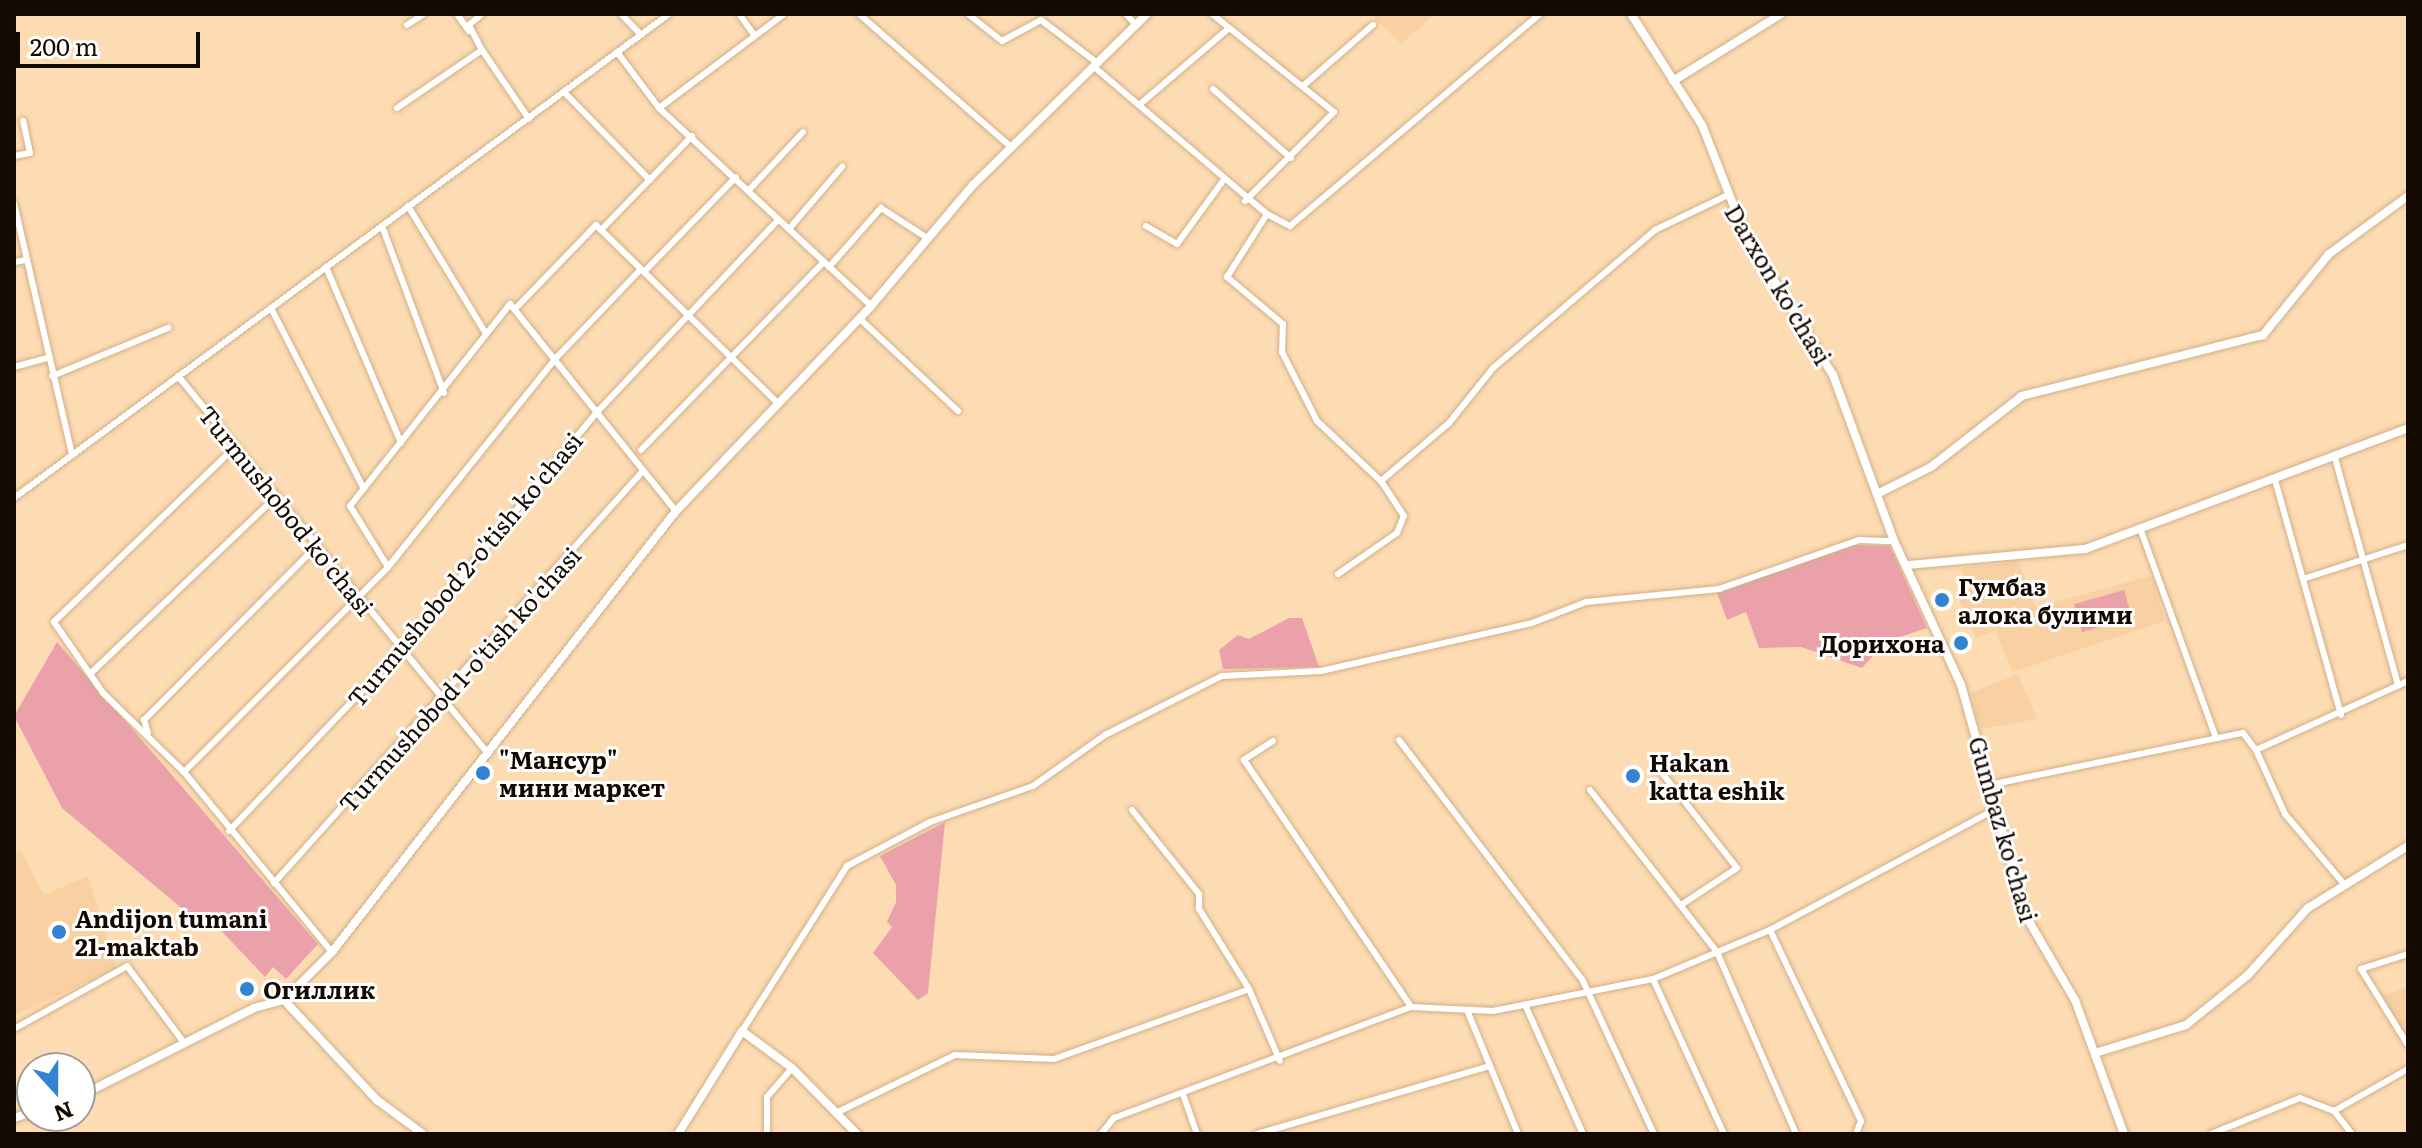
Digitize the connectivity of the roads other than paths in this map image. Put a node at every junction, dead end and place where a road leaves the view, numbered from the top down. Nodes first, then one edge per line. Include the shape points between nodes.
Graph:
1 (424, 14) edge
2 (457, 14) edge
3 (482, 14) edge
4 (621, 14) edge
5 (669, 14) edge
6 (739, 14) edge
7 (784, 14) edge
8 (859, 14) edge
9 (968, 14) edge
10 (1126, 14) edge
11 (1147, 14) edge
12 (1212, 14) edge
13 (1540, 14) edge
14 (1631, 14) edge
15 (1781, 14) edge
16 (407, 25) dead end
17 (1136, 25) junction
18 (1373, 25) dead end
19 (1229, 28) junction
20 (469, 31) junction
21 (641, 35) junction
22 (754, 35) junction
23 (482, 50) junction
24 (617, 52) junction
25 (1095, 64) junction
26 (1673, 81) junction
27 (1303, 86) junction
28 (1213, 89) dead end
29 (564, 92) junction
30 (1139, 105) junction
31 (397, 108) dead end
32 (659, 108) junction
33 (529, 119) junction
34 (23, 121) dead end
35 (803, 132) dead end
36 (692, 136) junction
37 (1011, 147) junction
38 (14, 156) edge
39 (1291, 158) junction
40 (842, 167) dead end
41 (736, 177) junction
42 (650, 180) junction
43 (1223, 181) junction
44 (749, 190) junction
45 (1726, 196) junction
46 (2408, 196) edge
47 (1245, 201) junction
48 (14, 203) edge
49 (408, 206) junction
50 (1267, 214) junction
51 (779, 219) junction
52 (382, 226) junction
53 (1146, 226) dead end
54 (789, 229) junction
55 (601, 230) junction
56 (927, 238) junction
57 (26, 260) junction
58 (14, 262) edge
59 (826, 264) junction
60 (326, 267) junction
61 (642, 271) junction
62 (871, 306) junction
63 (271, 308) junction
64 (515, 309) junction
65 (688, 315) junction
66 (859, 318) junction
67 (168, 328) dead end
68 (486, 334) junction
69 (557, 357) junction
70 (732, 357) junction
71 (48, 358) junction
72 (14, 367) edge
73 (52, 376) junction
74 (178, 376) junction
75 (444, 393) junction
76 (779, 404) junction
77 (599, 410) junction
78 (958, 411) dead end
79 (2408, 428) edge
80 (401, 443) junction
81 (236, 446) junction
82 (641, 450) dead end
83 (72, 455) junction
84 (2335, 458) junction
85 (641, 473) junction
86 (2275, 480) junction
87 (1381, 481) junction
88 (364, 489) junction
89 (1879, 493) junction
90 (277, 496) junction
91 (14, 498) edge
92 (676, 511) junction
93 (2140, 528) junction
94 (1894, 541) junction
95 (2408, 545) edge
96 (317, 546) junction
97 (2367, 558) junction
98 (1908, 565) junction
99 (388, 567) junction
100 (1338, 574) dead end
101 (2306, 578) junction
102 (360, 596) junction
103 (400, 651) junction
104 (91, 673) junction
105 (2408, 681) edge
106 (2398, 685) junction
107 (443, 702) junction
108 (2341, 715) junction
109 (148, 733) junction
110 (2216, 738) junction
111 (1399, 740) dead end
112 (1273, 741) dead end
113 (2256, 750) junction
114 (489, 754) junction
115 (1658, 768) dead end
116 (184, 772) junction
117 (1989, 785) junction
118 (1590, 790) dead end
119 (1132, 810) dead end
120 (1994, 810) junction
121 (229, 831) junction
122 (2408, 846) edge
123 (274, 883) junction
124 (2344, 884) junction
125 (1681, 905) junction
126 (1770, 930) junction
127 (332, 952) junction
128 (1717, 952) junction
129 (2408, 954) edge
130 (1653, 979) junction
131 (1249, 989) junction
132 (1590, 997) junction
133 (284, 1000) junction
134 (1411, 1007) junction
135 (1526, 1007) junction
136 (1467, 1010) junction
137 (14, 1029) edge
138 (742, 1031) junction
139 (185, 1044) junction
140 (2408, 1045) edge
141 (2095, 1053) junction
142 (1280, 1061) junction
143 (1490, 1066) junction
144 (792, 1068) junction
145 (2408, 1069) edge
146 (96, 1088) edge
147 (1183, 1094) junction
148 (2334, 1111) junction
149 (838, 1112) junction
150 (423, 1134) edge
151 (678, 1134) edge
152 (767, 1134) edge
153 (857, 1134) edge
154 (1101, 1134) edge
155 (1197, 1134) edge
156 (1257, 1134) edge
157 (1518, 1134) edge
158 (1583, 1134) edge
159 (1654, 1134) edge
160 (1724, 1134) edge
161 (1796, 1134) edge
162 (1856, 1134) edge
163 (2124, 1134) edge
164 (2211, 1134) edge
165 (2352, 1134) edge

1 - 16 street
2 - 20 street
3 - 20 street
4 - 21 street
5 - 21 street
6 - 22 street
7 - 22 street
8 - 37 street
9 - 25 street via 1002,41 1041,20
10 - 17 street
11 - 17 street
12 - 19 street
13 - 50 street via 1290,226
14 - 26 street, Darxon ko'chasi
15 - 26 street
17 - 25 street
18 - 27 street
19 - 27 street
19 - 30 street
20 - 23 street
21 - 24 street
22 - 32 street
23 - 31 street
23 - 33 street
24 - 29 street
24 - 32 street
25 - 30 street
25 - 37 street
26 - 45 street, Darxon ko'chasi via 1702,125
27 - 39 street via 1334,112
28 - 39 street
29 - 33 street
29 - 42 street
30 - 43 street
32 - 36 street
33 - 49 street
34 - 38 street via 30,153
35 - 44 street
36 - 41 street
36 - 42 street
37 - 56 street
39 - 47 street
40 - 54 street
41 - 44 street
41 - 61 street
42 - 55 street
43 - 47 street
43 - 53 street via 1176,244
44 - 51 street
45 - 87 street via 1655,230 1618,260 1569,310 1493,368 1449,423
45 - 89 street, Darxon ko'chasi via 1816,339
46 - 89 street via 2329,254 2263,335 2022,396 1931,467
47 - 50 street
48 - 57 street
49 - 52 street
49 - 68 street
50 - 87 street via 1227,277 1283,324 1282,352 1317,421
51 - 54 street
51 - 65 street, Turmushobod 2-o'tish ko'chasi
52 - 60 street
52 - 75 street
54 - 59 street
55 - 61 street
55 - 64 street via 596,225
56 - 59 street via 881,208
56 - 62 street
57 - 58 street
57 - 71 street
59 - 62 street
59 - 70 street
60 - 63 street
60 - 80 street
61 - 65 street
61 - 69 street
62 - 66 street
63 - 74 street
63 - 88 street
64 - 68 street via 510,304
64 - 69 street
65 - 70 street
65 - 77 street, Turmushobod 2-o'tish ko'chasi
66 - 76 street
66 - 78 street
67 - 73 street
68 - 75 street
69 - 77 street
69 - 99 street
70 - 76 street
70 - 82 street
71 - 72 street
71 - 73 street
73 - 83 street
74 - 81 street, Turmushobod ko'chasi
74 - 83 street
75 - 80 street
76 - 92 street
77 - 85 street
77 - 103 street, Turmushobod 2-o'tish ko'chasi
79 - 84 street
80 - 88 street
81 - 90 street, Turmushobod ko'chasi
81 - 104 street via 54,622
83 - 91 street
84 - 86 street
84 - 97 street
85 - 92 street
85 - 107 street, Turmushobod 1-o'tish ko'chasi
86 - 93 street
86 - 101 street
87 - 100 street via 1403,524
88 - 99 street via 350,511
89 - 94 street, Darxon ko'chasi
90 - 96 street, Turmushobod ko'chasi
90 - 104 street
92 - 114 street
93 - 98 street via 2085,549
93 - 110 street
94 - 98 street, Darxon ko'chasi
94 - 138 street via 1859,540 1719,589 1586,602 1532,623 1321,671 1222,676 1105,735 1033,786 860,857 783,956
95 - 97 street
96 - 102 street, Turmushobod ko'chasi
96 - 109 street via 144,720
97 - 101 street
97 - 106 street
98 - 117 street, Gumbaz ko'chasi via 1957,675
99 - 102 street
101 - 108 street
102 - 103 street, Turmushobod ko'chasi
102 - 116 street
103 - 107 street, Turmushobod ko'chasi
103 - 121 street, Turmushobod 2-o'tish ko'chasi
104 - 109 street via 133,728
105 - 106 street
106 - 108 street
107 - 114 street, Turmushobod ko'chasi
107 - 123 street, Turmushobod 1-o'tish ko'chasi
108 - 113 street
109 - 116 street
110 - 113 street via 2243,733
110 - 117 street
111 - 132 street
112 - 134 street via 1244,760
113 - 124 street via 2285,814
114 - 127 street
115 - 125 street via 1737,868
116 - 121 street
117 - 120 street, Gumbaz ko'chasi
118 - 125 street
119 - 131 street via 1199,894 1199,909
120 - 126 street
120 - 141 street, Gumbaz ko'chasi via 2027,918 2075,1000
121 - 123 street
122 - 124 street
123 - 127 street
124 - 141 street via 2308,908 2248,975 2186,1025
125 - 128 street
126 - 128 street
126 - 162 street via 1861,1121
127 - 133 street
128 - 130 street
128 - 161 street
129 - 140 street via 2361,969
130 - 132 street
130 - 160 street
131 - 142 street
131 - 149 street via 1054,1059 955,1055
132 - 135 street
132 - 159 street
133 - 139 street
133 - 150 street via 377,1100
134 - 136 street
134 - 142 street
135 - 136 street
135 - 158 street
136 - 143 street
137 - 139 street via 127,966
138 - 144 street
138 - 151 street
139 - 146 street
141 - 163 street, Gumbaz ko'chasi
142 - 147 street
143 - 156 street
143 - 157 street
144 - 149 street
144 - 152 street via 767,1097
145 - 148 street
147 - 154 street via 1114,1118
147 - 155 street
148 - 164 street via 2300,1098
148 - 165 street
149 - 153 street

